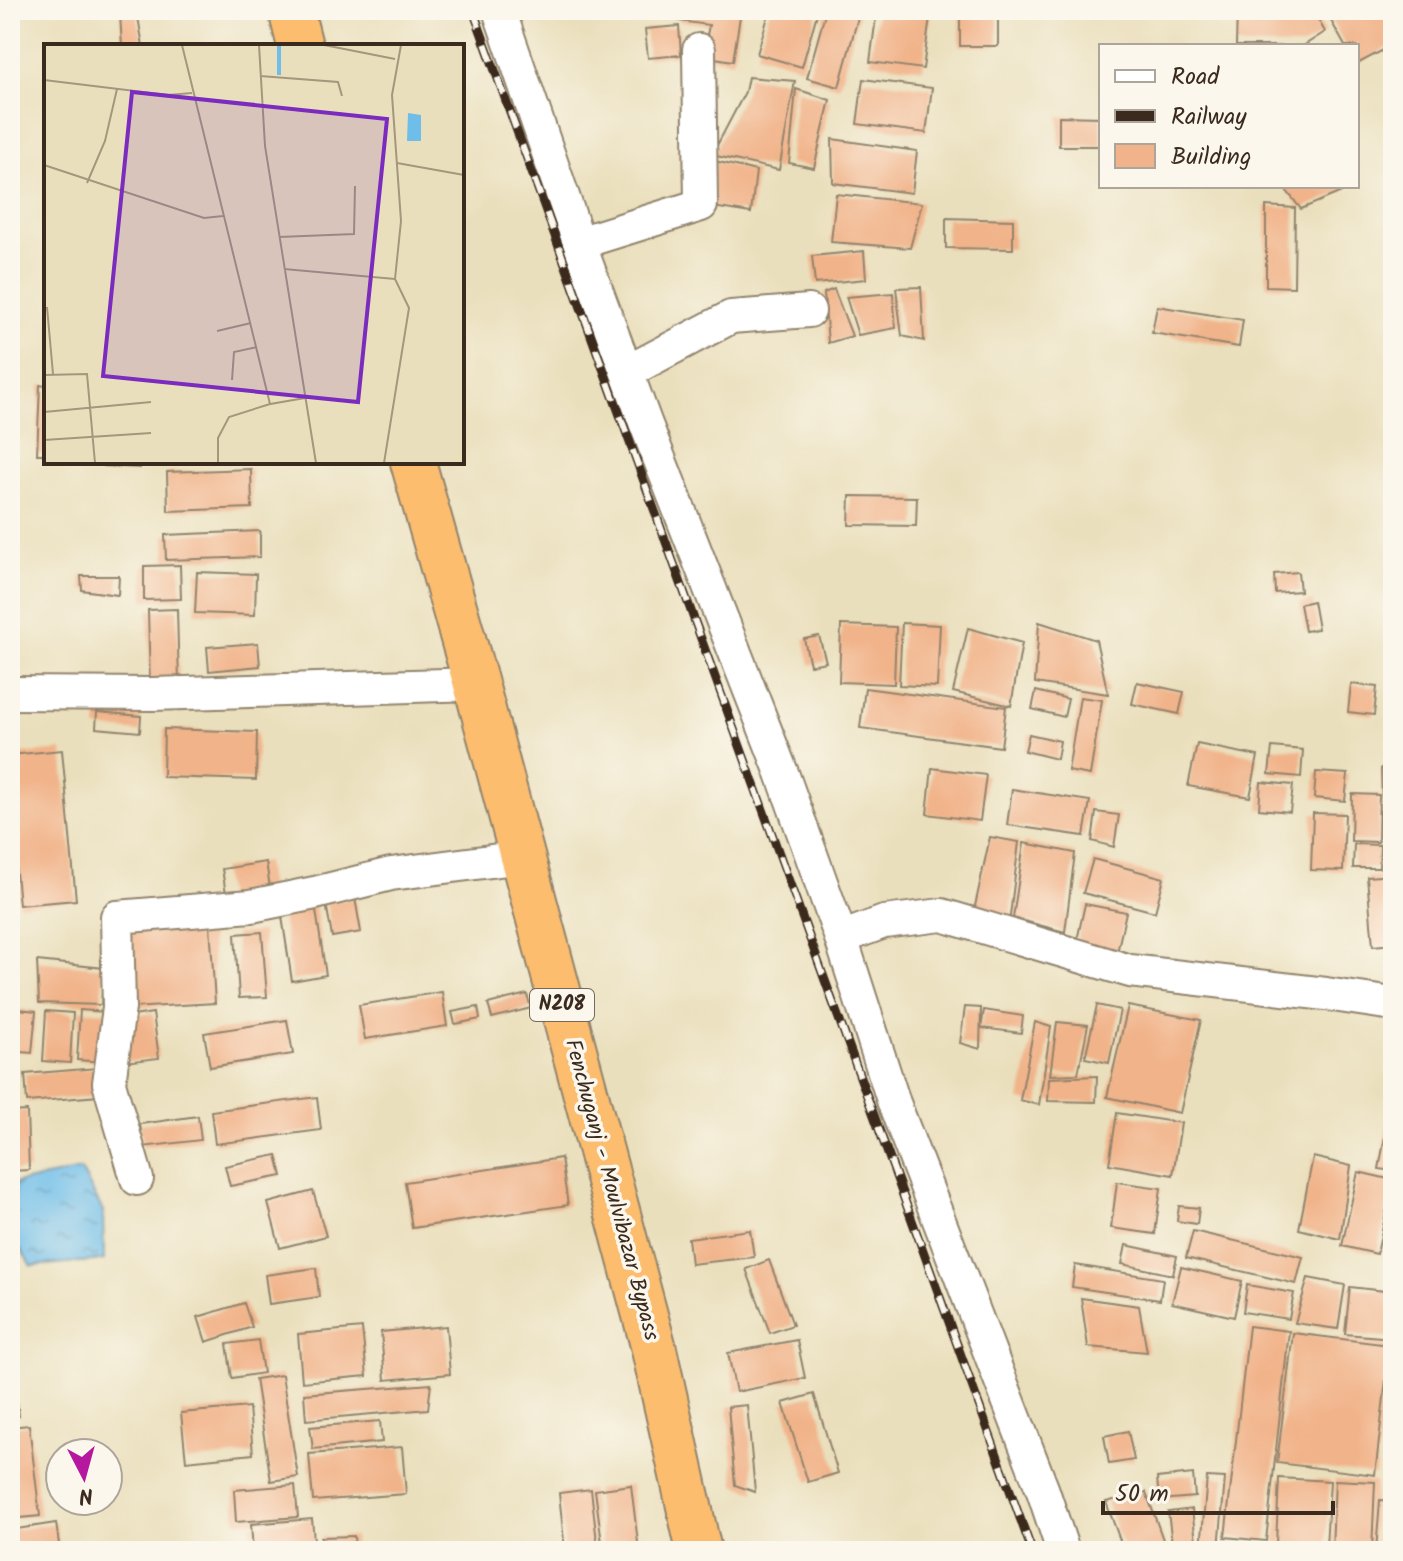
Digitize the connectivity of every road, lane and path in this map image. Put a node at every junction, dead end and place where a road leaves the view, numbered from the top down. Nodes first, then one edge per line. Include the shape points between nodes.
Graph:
1 (291, 10) edge
2 (499, 10) edge
3 (300, 44) edge
4 (699, 50) dead end
5 (579, 243) junction
6 (809, 311) dead end
7 (627, 372) junction
8 (414, 464) edge
9 (476, 684) junction
10 (10, 693) edge
11 (522, 857) junction
12 (841, 938) junction
13 (1393, 1004) edge
14 (137, 1179) dead end
15 (699, 1551) edge
16 (1063, 1551) edge

1 - 3 highway
2 - 5 street
4 - 5 street via 701,205
5 - 7 street
6 - 7 street via 731,317
7 - 12 street
8 - 9 highway, Fenchuganj - Moulvibazar Bypass / N208
9 - 10 street
9 - 11 highway, Fenchuganj - Moulvibazar Bypass / N208
11 - 14 street via 391,874 251,906 117,917 119,1008 109,1083
11 - 15 highway, Fenchuganj - Moulvibazar Bypass / N208 via 653,1345
12 - 13 street via 884,922 942,915 1130,971
12 - 16 street via 894,1103

